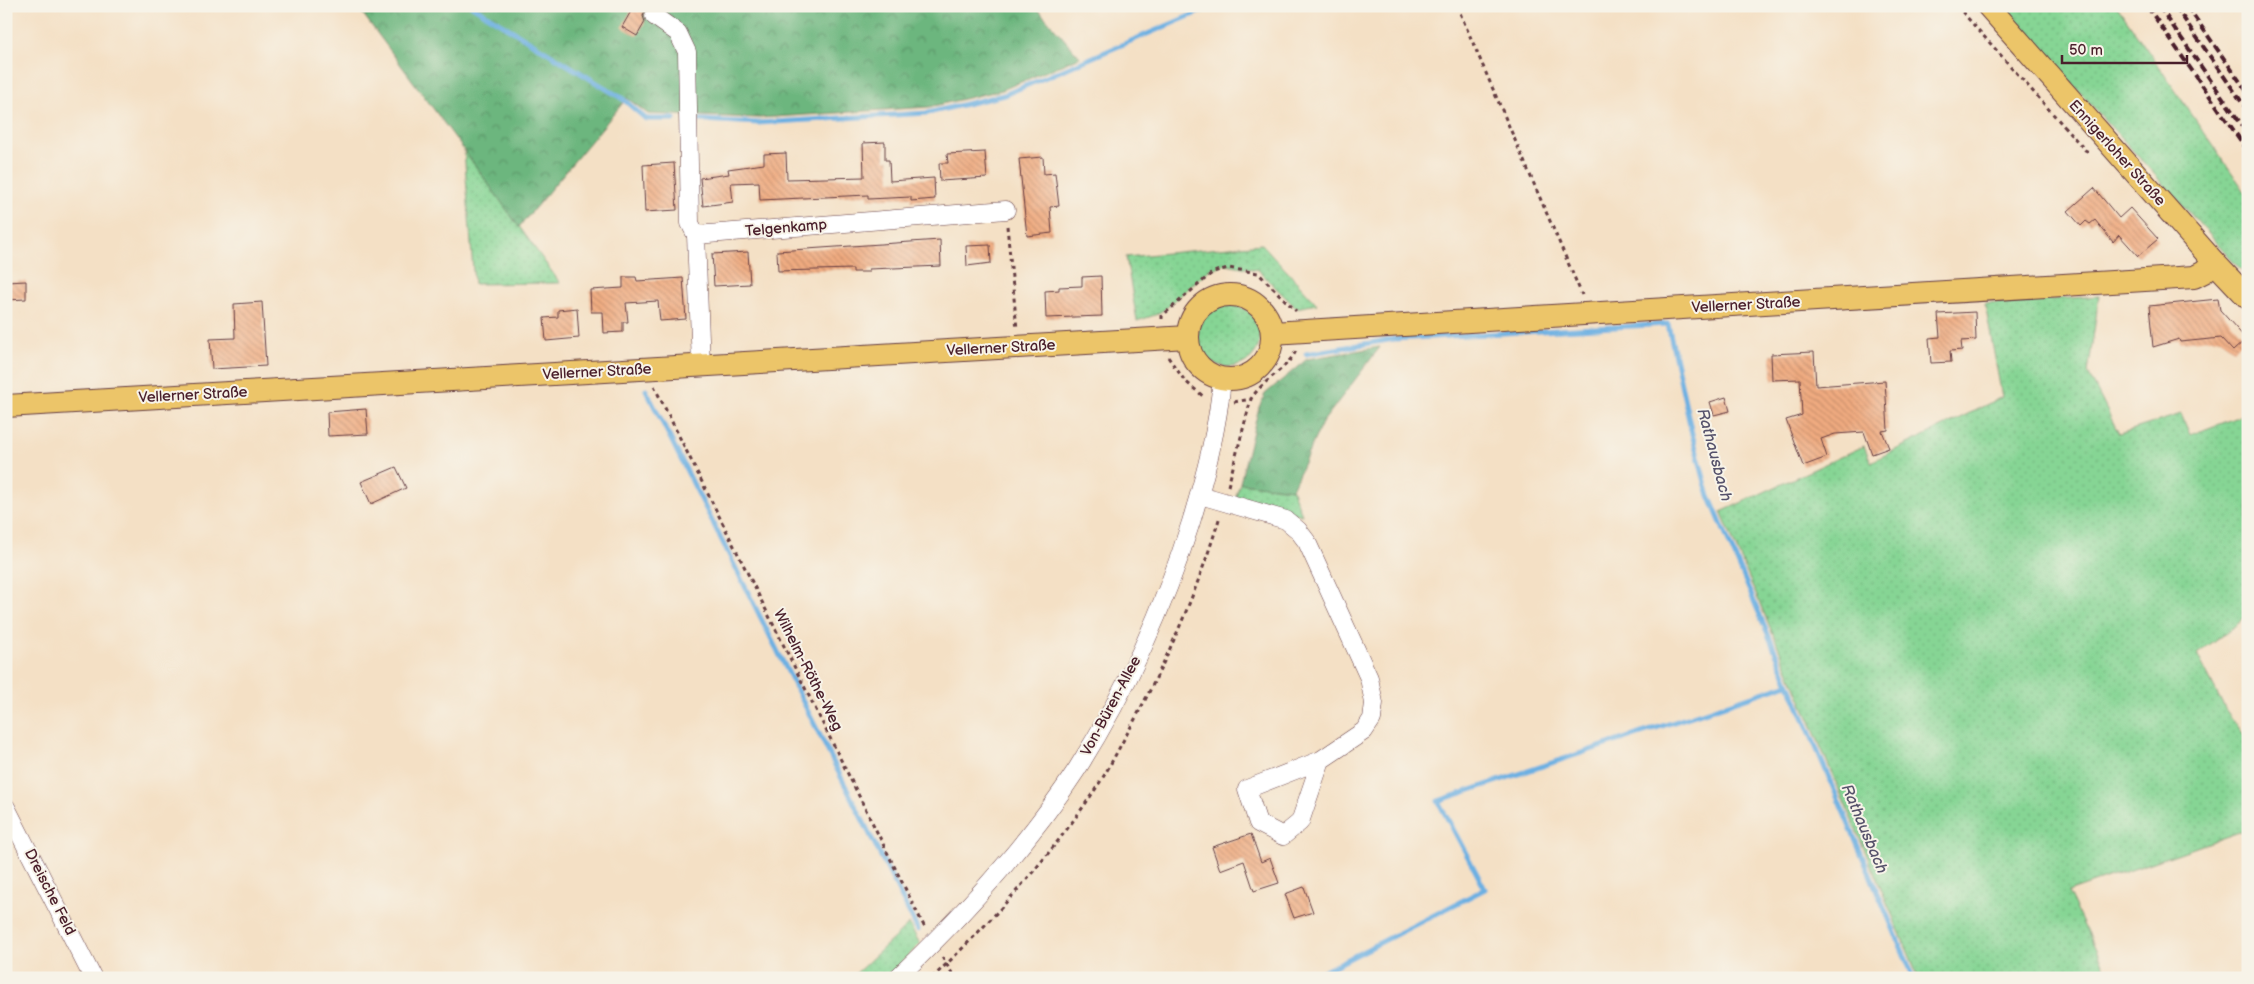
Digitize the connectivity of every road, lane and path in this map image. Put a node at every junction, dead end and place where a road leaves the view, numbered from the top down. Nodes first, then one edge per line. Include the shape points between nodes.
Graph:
1 (1457, 6) edge
2 (1988, 6) edge
3 (654, 16) dead end
4 (1006, 210) joint
5 (696, 235) junction
6 (2214, 262) junction
7 (2248, 298) edge
8 (1294, 311) dead end
9 (1585, 314) junction
10 (1272, 333) junction
11 (1188, 337) junction
12 (1164, 338) junction
13 (1018, 347) junction
14 (1297, 349) dead end
15 (701, 365) junction
16 (651, 369) junction
17 (1221, 389) junction
18 (6, 406) edge
19 (1200, 495) junction
20 (1321, 760) junction
21 (6, 807) edge
22 (933, 944) junction
23 (93, 978) edge
24 (897, 978) edge
25 (954, 978) edge

1 - 9 path via 1582,296
2 - 6 main road, Ennigerloher Straße
3 - 5 street via 678,34 687,52 690,223
4 - 5 street, Telgenkamp
4 - 13 path
5 - 15 street
6 - 7 main road, Ennigerloher Straße
6 - 9 main road, Vellerner Straße via 2194,277
8 - 12 path via 1258,273 1228,268 1213,272 1162,316
9 - 10 main road, Vellerner Straße
10 - 11 main road via 1269,319 1261,307 1235,295 1208,301 1197,310 1190,323
10 - 17 main road via 1272,346 1259,368
11 - 12 main road, Vellerner Straße
11 - 17 main road via 1190,352
12 - 13 main road, Vellerner Straße
12 - 17 path via 1166,355 1185,381 1204,398
13 - 15 main road, Vellerner Straße
14 - 17 path via 1293,358 1257,389 1251,399 1238,402
15 - 16 main road, Vellerner Straße
16 - 18 main road, Vellerner Straße
16 - 22 path, Wilhelm-Röthe-Weg via 653,385
17 - 19 street, Von-Büren-Allee
19 - 20 street via 1286,520 1298,530 1307,542 1366,670 1374,703 1372,719 1364,731
19 - 22 street, Von-Büren-Allee via 1157,615 1118,696 1077,769 1034,829
20 - 20 street via 1300,822 1283,836 1258,823 1247,789
21 - 23 street, Dreische Feld
22 - 24 street, Von-Büren-Allee
22 - 25 path, Wilhelm-Röthe-Weg

